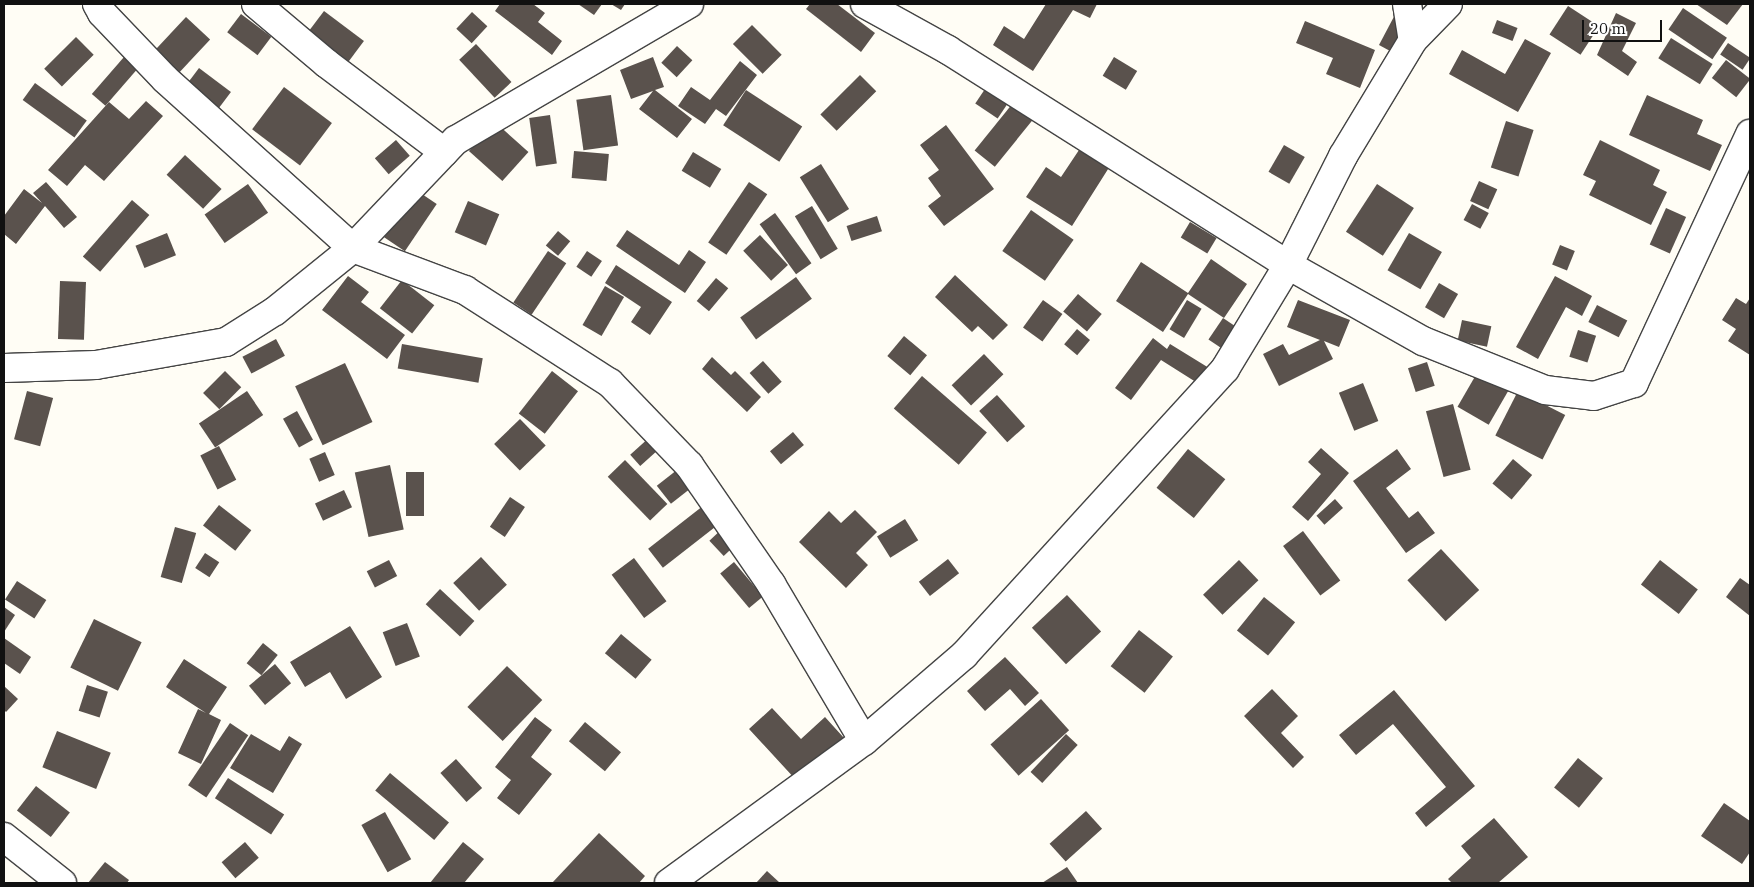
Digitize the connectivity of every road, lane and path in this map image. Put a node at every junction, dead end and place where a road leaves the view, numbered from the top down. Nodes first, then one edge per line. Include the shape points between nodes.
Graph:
1 (98, 4) edge
2 (256, 4) edge
3 (689, 4) edge
4 (865, 4) edge
5 (1407, 4) edge
6 (1448, 4) edge
7 (1412, 40) junction
8 (1750, 134) edge
9 (444, 152) junction
10 (353, 248) junction
11 (1288, 266) junction
12 (4, 368) edge
13 (864, 741) junction
14 (4, 837) edge
15 (62, 883) edge
16 (669, 883) edge

1 - 10 street via 102,14 165,79
2 - 9 street via 326,63
3 - 9 street via 456,140
4 - 11 street via 948,50
5 - 7 street
6 - 7 street
7 - 11 street via 1343,156
8 - 11 street via 1634,383 1594,396 1544,390 1423,341
9 - 10 street
10 - 12 street via 275,311 226,342 96,365
10 - 13 street via 465,290 610,383 689,465 771,584
11 - 13 street via 1225,370 964,655
13 - 16 street
14 - 15 street

